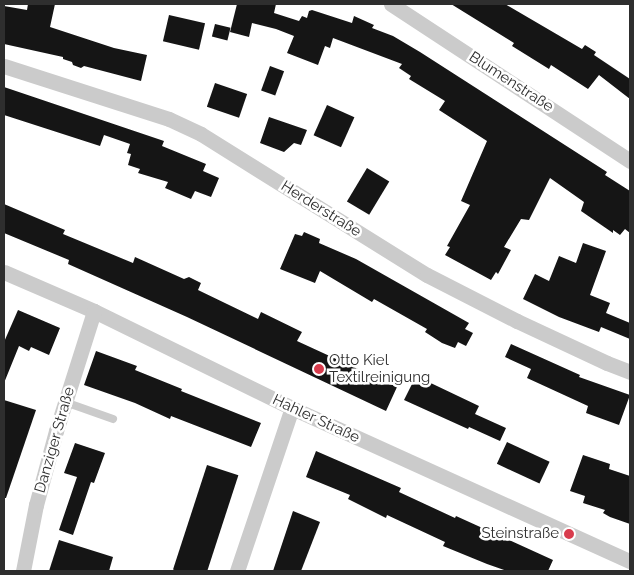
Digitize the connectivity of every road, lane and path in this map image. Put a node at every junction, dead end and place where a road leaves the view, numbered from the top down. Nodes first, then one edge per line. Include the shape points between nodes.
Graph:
1 (391, 4) edge
2 (4, 66) edge
3 (630, 161) edge
4 (4, 272) edge
5 (94, 310) junction
6 (630, 372) edge
7 (65, 402) junction
8 (292, 408) junction
9 (113, 419) dead end
10 (630, 561) edge
11 (23, 571) edge
12 (237, 571) edge

1 - 3 street, Blumenstraße
2 - 6 street, Herderstraße via 169,119 201,134 427,275 517,321
4 - 5 street, Hahler Straße
5 - 7 street, Danziger Straße
5 - 8 street, Hahler Straße
7 - 9 lane
7 - 11 street, Danziger Straße via 36,505
8 - 10 street, Hahler Straße
8 - 12 street

